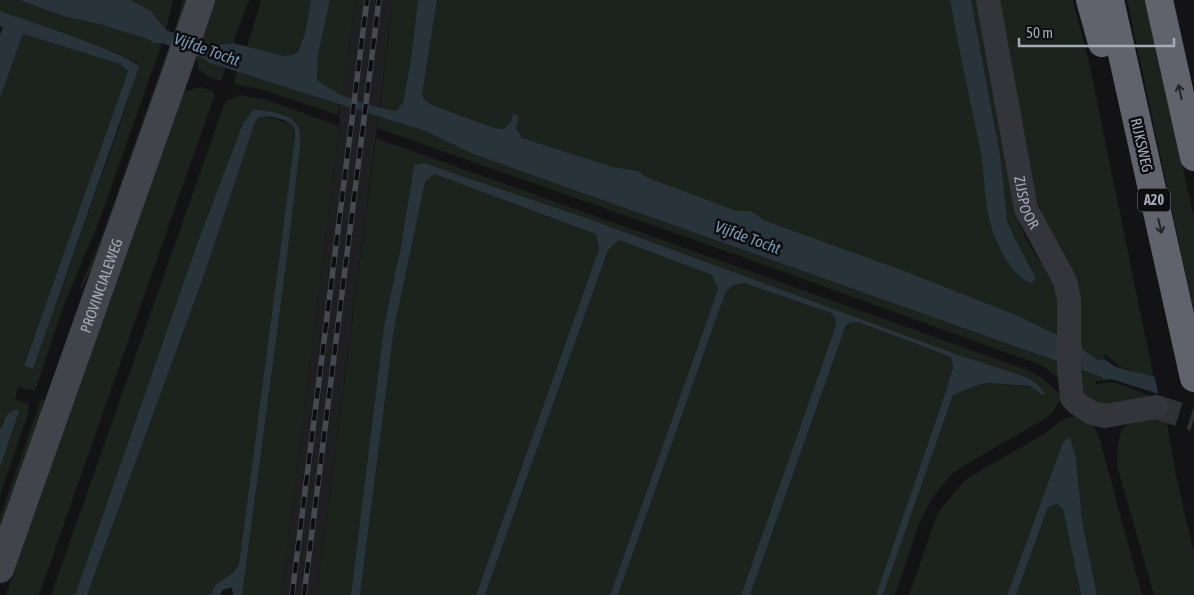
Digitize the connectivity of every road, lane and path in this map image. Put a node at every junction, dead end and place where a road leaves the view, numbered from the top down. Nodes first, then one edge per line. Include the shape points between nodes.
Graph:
1 (201, 0) edge
2 (988, 0) edge
3 (1090, 0) edge
4 (1110, 0) edge
5 (1160, 0) edge
6 (1126, 76) junction
7 (1194, 157) edge
8 (1194, 378) edge
9 (1156, 407) tunnel mouth
10 (0, 569) edge

1 - 10 main road, PROVINCIALEWEG
2 - 9 street, ZIJSPOOR via 1026,209 1065,281 1069,298 1072,398 1092,413 1105,416
3 - 6 highway, A20 via 1101,42
4 - 6 highway, RIJKSWEG / A20
7 -> 5 highway
6 -> 8 highway, RIJKSWEG / A20

